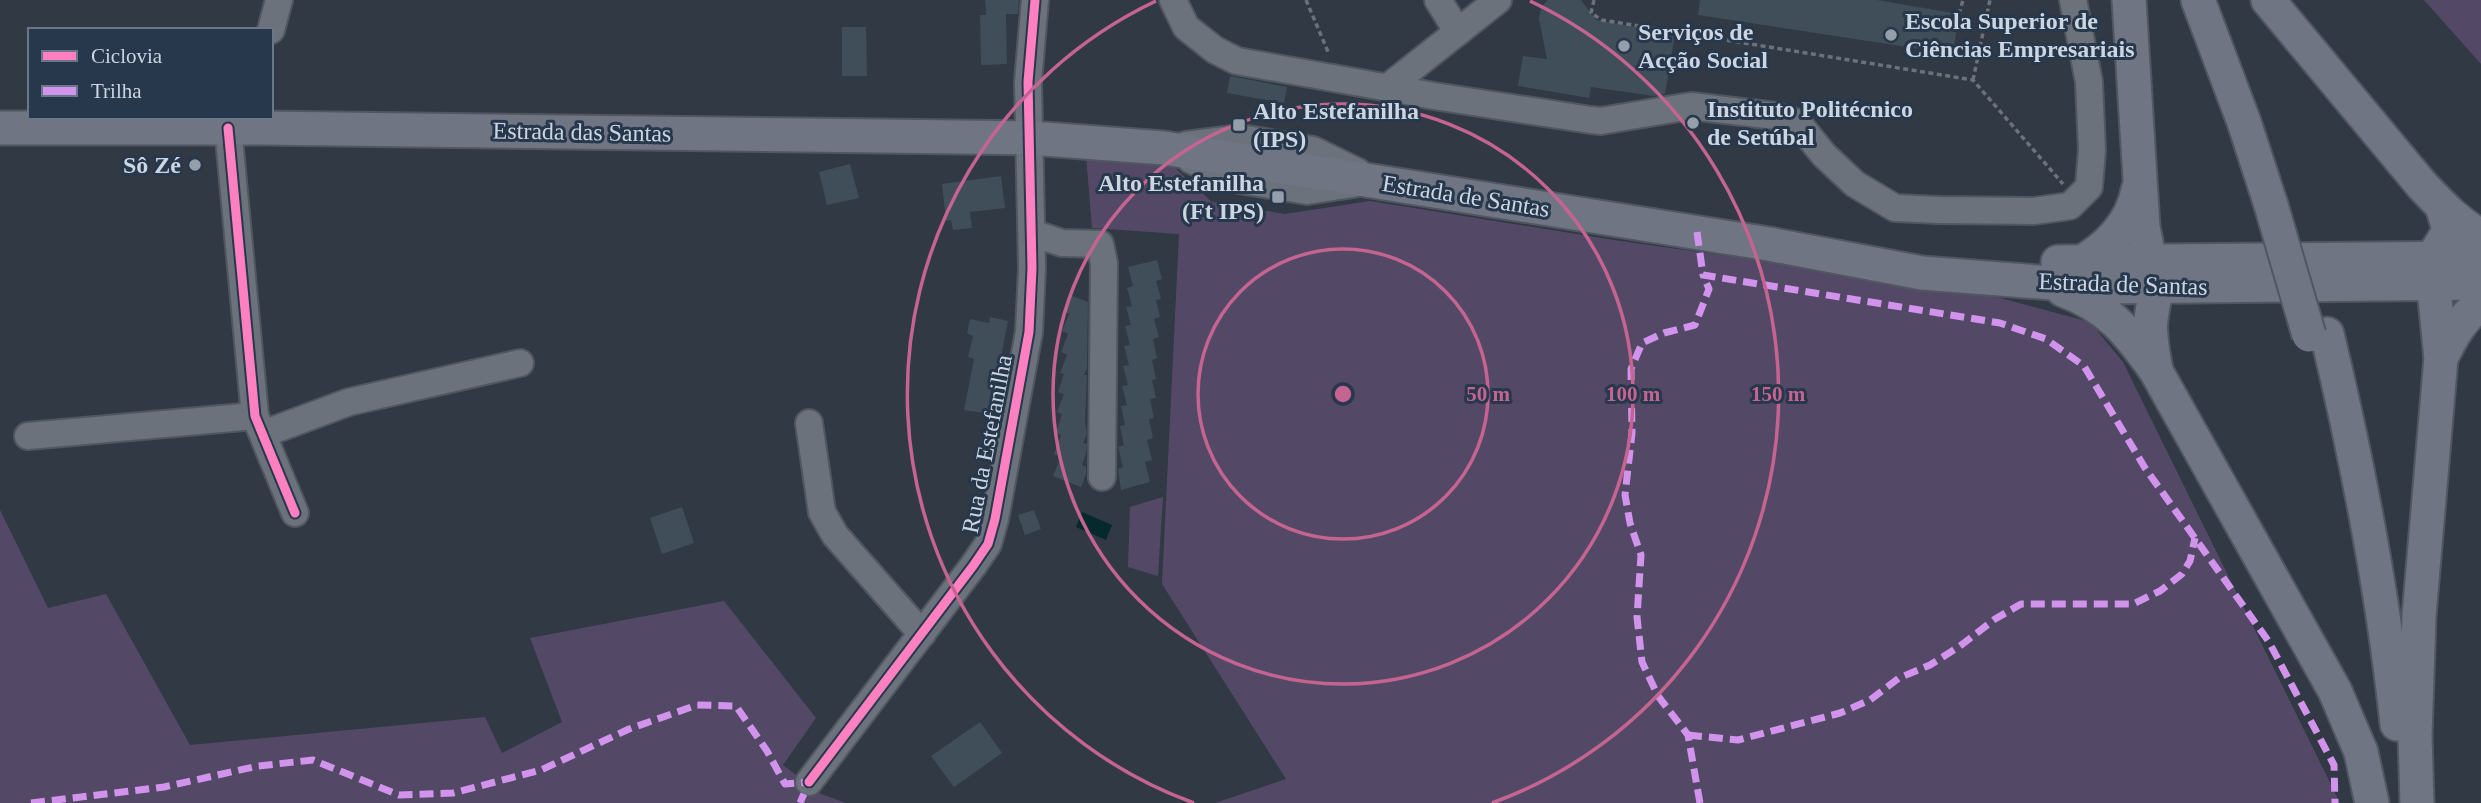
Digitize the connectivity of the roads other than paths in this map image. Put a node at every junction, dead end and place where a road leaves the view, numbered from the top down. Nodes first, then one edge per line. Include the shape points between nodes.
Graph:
1 (279, 0) edge
2 (1035, 0) edge
3 (1173, 0) edge
4 (1438, 0) edge
5 (1497, 0) edge
6 (2073, 0) edge
7 (2129, 0) edge
8 (2198, 0) edge
9 (2219, 0) edge
10 (2268, 0) edge
11 (272, 28) edge
12 (1458, 32) junction
13 (1387, 88) junction
14 (262, 123) edge
15 (0, 128) edge
16 (228, 128) junction
17 (1030, 138) junction
18 (1164, 148) joint
19 (2140, 173) junction
20 (2281, 205) junction
21 (2442, 206) junction
22 (1032, 233) junction
23 (2481, 236) edge
24 (1769, 244) junction
25 (2481, 258) edge
26 (2078, 264) junction
27 (2432, 272) junction
28 (2158, 275) junction
29 (2045, 283) junction
30 (2481, 283) edge
31 (2481, 303) edge
32 (2318, 334) junction
33 (2441, 358) junction
34 (520, 363) dead end
35 (2156, 371) junction
36 (808, 423) dead end
37 (259, 425) junction
38 (28, 436) dead end
39 (1102, 477) dead end
40 (295, 513) dead end
41 (922, 634) junction
42 (808, 782) dead end
43 (2372, 803) edge
44 (2387, 803) edge
45 (2404, 803) edge
46 (2417, 803) edge

1 - 11 street
2 - 17 street, Rua da Estefanilha via 1028,82
3 - 13 street via 1186,27 1237,61
4 - 12 street
5 - 12 street
6 - 13 street via 2089,82 2089,187 2070,206 2034,211 1895,208 1855,184 1798,123 1776,116 1691,106 1601,121
7 - 19 main road
8 - 20 main road
9 - 20 main road via 2238,45
10 - 21 main road
12 - 13 street
14 - 16 main road, Estrada das Santas
14 - 17 main road, Estrada das Santas
15 - 16 main road, Estrada das Santas
16 - 37 street
17 - 18 main road, Estrada das Santas
17 - 22 street, Rua da Estefanilha
18 - 24 main road, Estrada de Santas
19 - 26 main road via 2136,198 2121,228 2102,249
19 - 28 main road via 2145,243
20 - 32 main road, bridge
21 - 23 main road
21 - 27 main road via 2447,235
22 - 39 street via 1062,243 1100,244 1104,262
22 - 41 street, Rua da Estefanilha via 1029,332 995,519 988,544
24 - 26 main road, Estrada de Santas
24 - 29 main road, Estrada de Santas via 1922,273
25 - 27 main road, Estrada de Santas
26 - 28 main road, Estrada de Santas
27 - 28 main road, Estrada de Santas
27 - 30 main road, Estrada de Santas
27 - 33 main road
28 - 29 main road, Estrada de Santas
28 - 35 main road via 2151,318
29 - 35 main road via 2086,298 2111,316
31 - 33 main road via 2454,331
32 - 44 main road via 2371,645
32 - 45 main road via 2351,435 2388,641
33 - 46 main road via 2418,616
34 - 37 street
35 - 43 main road via 2335,691 2361,752
36 - 41 street via 822,512 835,535
37 - 38 street
37 - 40 street
41 - 42 street, Rua da Estefanilha

